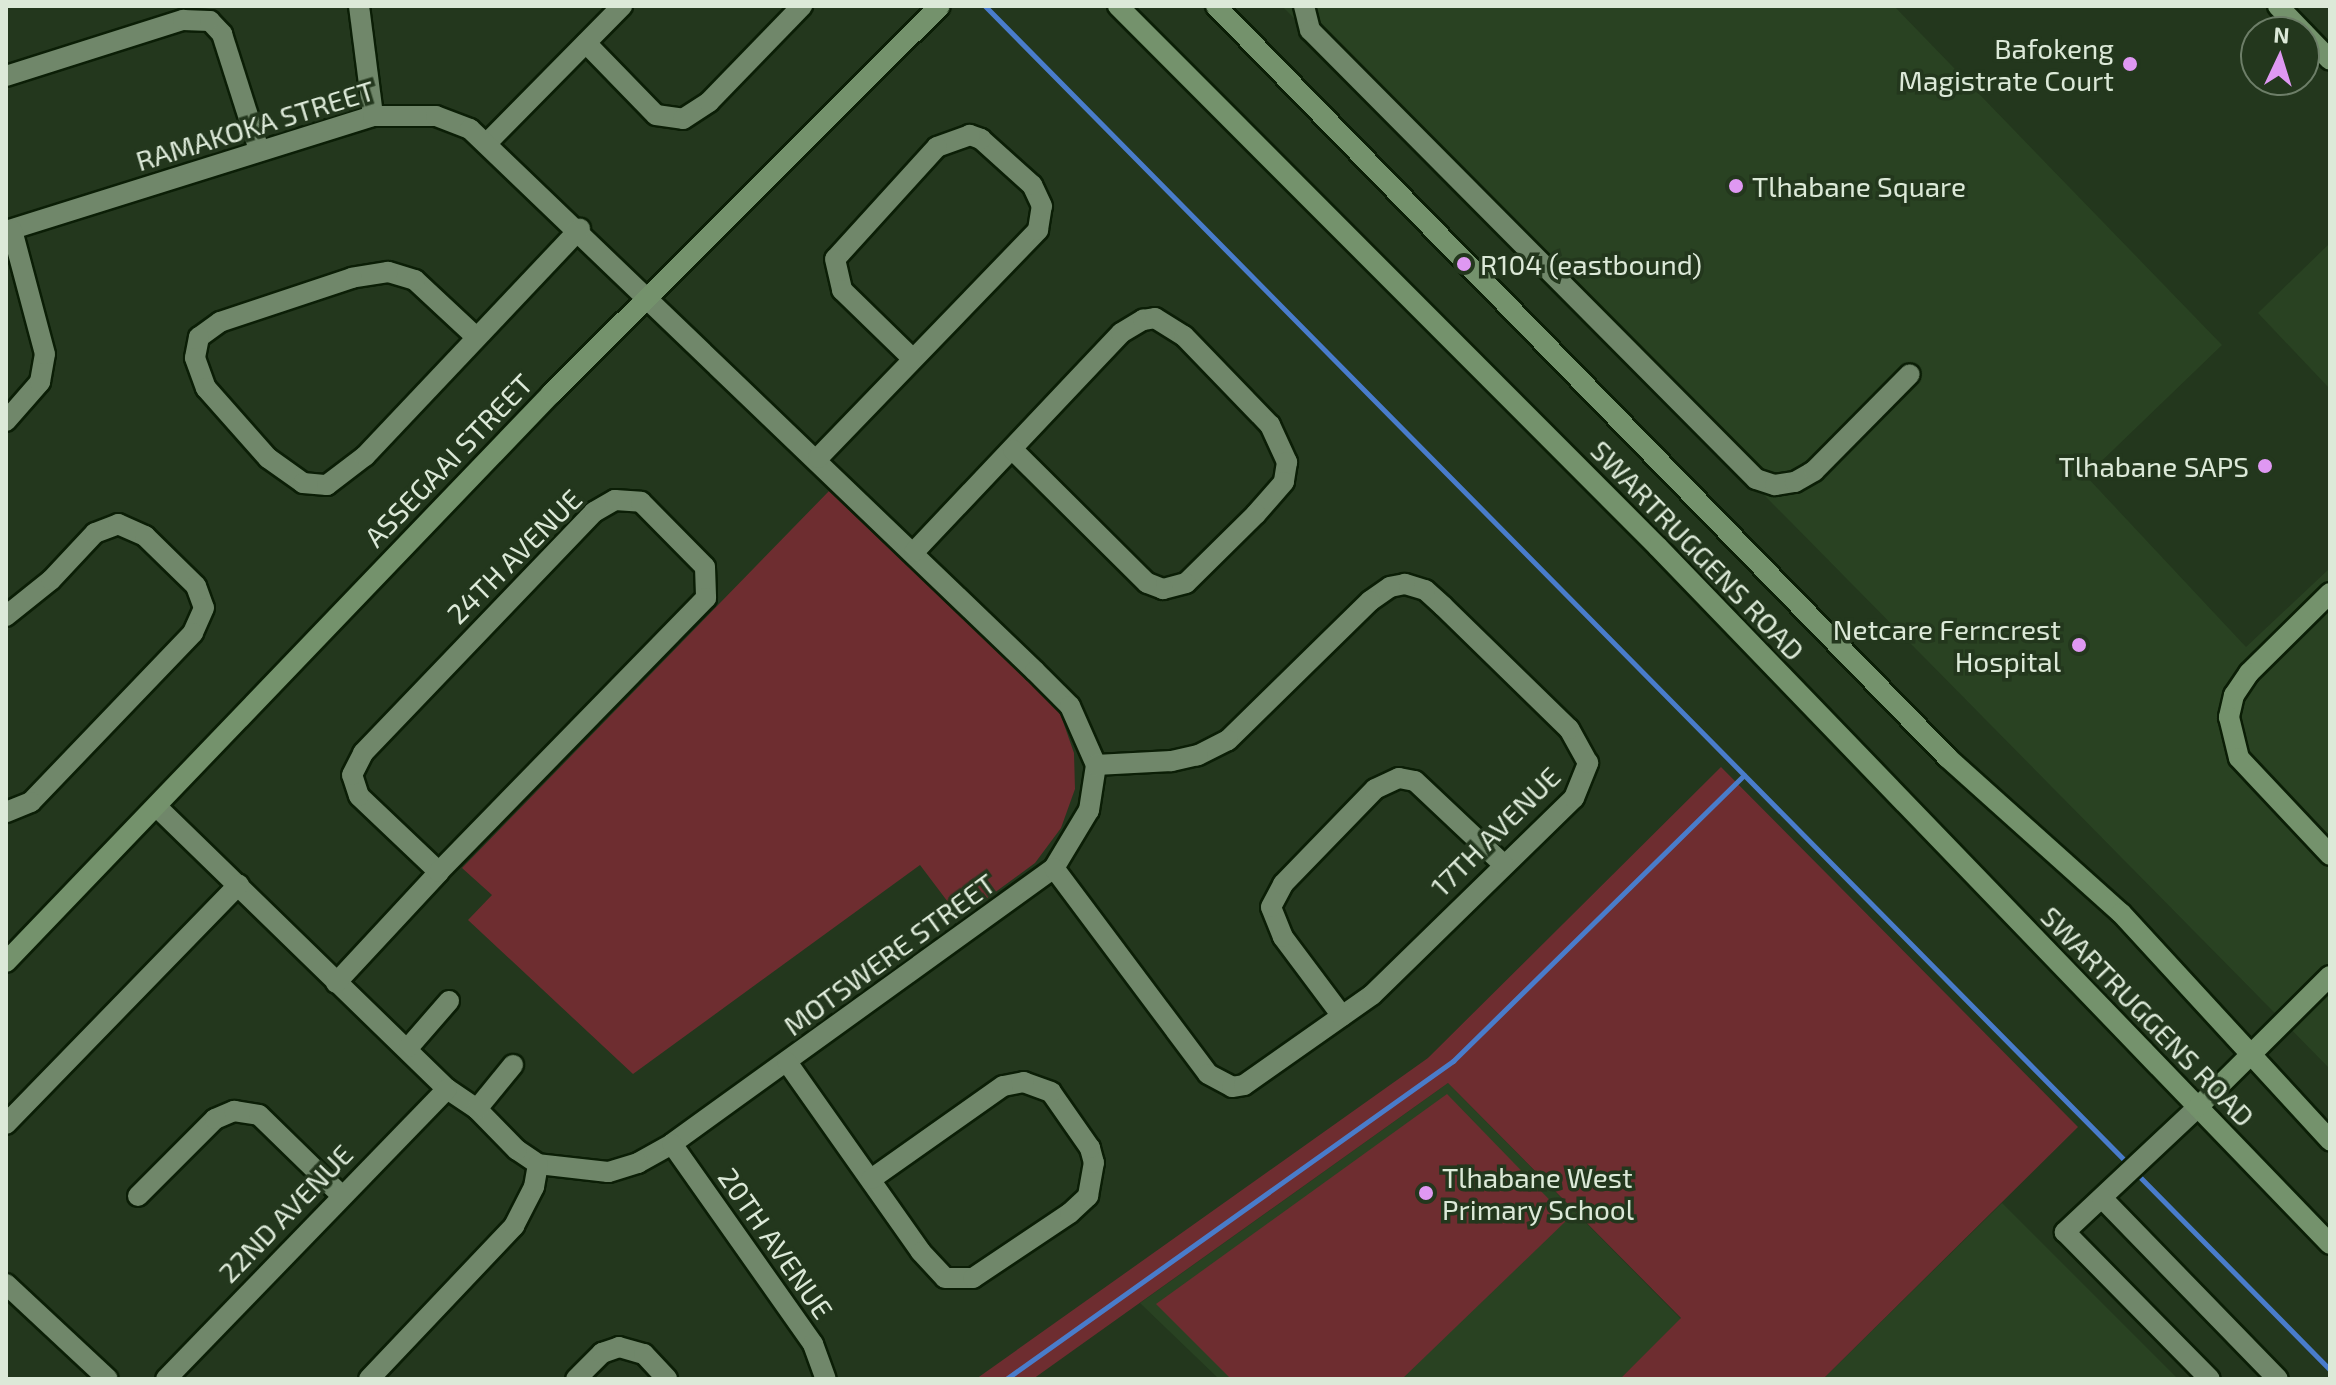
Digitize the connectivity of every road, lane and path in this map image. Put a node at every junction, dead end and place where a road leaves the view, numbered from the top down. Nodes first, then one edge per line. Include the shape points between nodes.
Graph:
1 (359, 6) edge
2 (622, 6) edge
3 (802, 6) edge
4 (940, 6) edge
5 (1118, 6) edge
6 (1216, 6) edge
7 (1304, 6) edge
8 (586, 43) junction
9 (6, 76) edge
10 (373, 116) junction
11 (488, 142) junction
12 (259, 150) junction
13 (580, 229) junction
14 (9, 230) edge
15 (649, 297) junction
16 (475, 336) junction
17 (912, 358) junction
18 (1910, 374) dead end
19 (6, 421) edge
20 (1013, 450) junction
21 (818, 458) junction
22 (914, 552) junction
23 (2330, 593) edge
24 (6, 616) edge
25 (1096, 765) junction
26 (158, 808) junction
27 (6, 812) edge
28 (2330, 855) edge
29 (1503, 864) junction
30 (1054, 868) junction
31 (439, 872) junction
32 (239, 884) junction
33 (6, 962) edge
34 (2330, 976) edge
35 (336, 983) junction
36 (449, 1001) dead end
37 (1342, 1016) junction
38 (409, 1047) junction
39 (2251, 1051) junction
40 (787, 1062) junction
41 (513, 1065) dead end
42 (447, 1089) junction
43 (2198, 1107) junction
44 (477, 1109) junction
45 (6, 1124) edge
46 (2330, 1140) edge
47 (672, 1144) junction
48 (538, 1164) junction
49 (871, 1179) junction
50 (340, 1194) junction
51 (138, 1196) dead end
52 (2102, 1198) junction
53 (2330, 1244) edge
54 (6, 1284) edge
55 (108, 1379) edge
56 (166, 1379) edge
57 (369, 1379) edge
58 (576, 1379) edge
59 (667, 1379) edge
60 (826, 1379) edge
61 (2210, 1379) edge
62 (2278, 1379) edge

1 - 10 street
2 - 8 street
3 - 8 street via 709,102 683,119 656,115
4 - 15 main road, ASSEGAAI STREET
5 - 43 main road, SWARTRUGGENS ROAD via 1647,536
6 - 39 main road, SWARTRUGGENS ROAD via 1948,758 2121,913
7 - 18 street via 1310,30 1756,479 1775,485 1814,471
8 - 11 street
9 - 12 street via 183,20 210,21 222,34
10 - 11 street, RAMAKOKA STREET via 436,116
10 - 12 street, RAMAKOKA STREET
11 - 13 street, RAMAKOKA STREET
12 - 14 street, RAMAKOKA STREET
13 - 15 street, RAMAKOKA STREET
13 - 16 street
14 - 19 street via 45,354 40,382
15 - 21 street
15 - 26 main road, ASSEGAAI STREET via 360,591
16 - 16 street via 340,480 315,486 287,473 238,425 206,388 195,358 199,337 220,322 352,278 388,272 415,280
17 - 17 street via 842,290 835,259 937,147 970,135 1032,185 1043,219 1031,239
17 - 21 street
20 - 20 street via 1121,333 1155,318 1184,336 1270,425 1287,462 1284,482 1256,514 1186,583 1163,589 1147,583
20 - 22 street
21 - 22 street
22 - 25 street via 1070,706
23 - 28 main road via 2249,673 2234,695 2229,717 2239,758
24 - 27 street via 51,580 95,533 118,524 145,536 196,586 204,608 193,633 31,802
25 - 29 street, 17TH AVENUE via 1171,761 1228,740 1370,601 1405,584 1425,590 1443,606 1569,729 1587,758 1574,798
25 - 30 street, MOTSWERE STREET via 1089,810
26 - 32 street
26 - 33 main road, ASSEGAAI STREET
29 - 37 street, 17TH AVENUE via 1372,995
29 - 37 street via 1415,781 1399,778 1375,789 1283,884 1271,907 1283,937
30 - 37 street, 17TH AVENUE via 1220,1083 1244,1085
30 - 40 street, MOTSWERE STREET
31 - 31 street, 24TH AVENUE via 359,796 352,775 356,763 594,512 615,500 641,502 705,567 706,598
31 - 35 street, 24TH AVENUE
32 - 35 street
32 - 45 street
34 - 39 main road
35 - 38 street
36 - 38 street
38 - 42 street
39 - 43 main road
39 - 46 main road, SWARTRUGGENS ROAD
40 - 47 street, MOTSWERE STREET
40 - 49 street
41 - 44 street
42 - 44 street
42 - 50 street, 22ND AVENUE
43 - 52 street
43 - 53 main road, SWARTRUGGENS ROAD
44 - 48 street via 498,1134
47 - 48 street, MOTSWERE STREET via 608,1172
47 - 60 street, 20TH AVENUE via 813,1344
48 - 57 street via 534,1187 514,1226
49 - 49 street via 934,1269 958,1281 973,1278 1070,1213 1088,1196 1094,1163 1090,1148 1051,1092 1024,1082 1003,1086
50 - 51 street via 259,1115 234,1111 215,1119
50 - 56 street, 22ND AVENUE
52 - 61 street via 2065,1232
52 - 62 street
54 - 55 street
58 - 59 street via 602,1353 619,1347 644,1354

